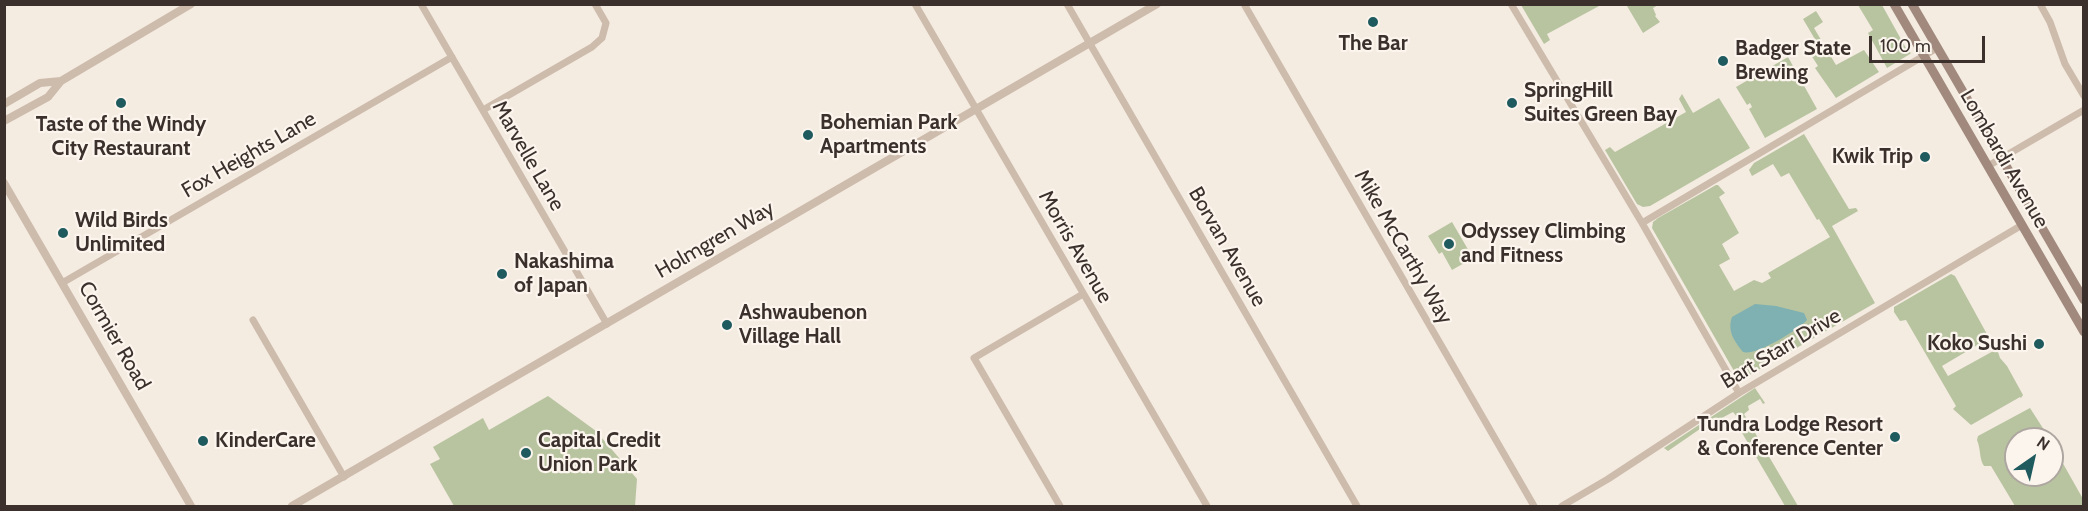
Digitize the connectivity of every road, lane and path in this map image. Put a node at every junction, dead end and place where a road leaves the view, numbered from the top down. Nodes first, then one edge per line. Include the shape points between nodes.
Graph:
1 (191, 4) edge
2 (421, 4) edge
3 (595, 4) edge
4 (915, 4) edge
5 (1067, 4) edge
6 (1157, 4) edge
7 (1244, 4) edge
8 (1511, 4) edge
9 (1894, 4) edge
10 (1912, 4) edge
11 (2040, 4) edge
12 (1090, 43) junction
13 (1937, 48) junction
14 (1924, 56) junction
15 (452, 57) junction
16 (61, 81) junction
17 (2084, 96) edge
18 (4, 104) edge
19 (483, 110) junction
20 (976, 110) junction
21 (2084, 110) edge
22 (4, 121) edge
23 (2001, 158) junction
24 (1988, 166) junction
25 (4, 183) edge
26 (1642, 223) junction
27 (2022, 225) junction
28 (2047, 238) junction
29 (62, 283) junction
30 (2080, 285) edge
31 (1083, 294) junction
32 (2084, 300) edge
33 (253, 320) dead end
34 (607, 324) junction
35 (2084, 332) edge
36 (1739, 393) junction
37 (344, 477) junction
38 (191, 507) edge
39 (292, 507) edge
40 (1060, 507) edge
41 (1207, 507) edge
42 (1358, 507) edge
43 (1534, 507) edge
44 (1562, 507) edge

1 - 16 street
2 - 15 street, Marvelle Lane
3 - 19 street via 606,23 602,38
4 - 20 street, Morris Avenue
5 - 12 street, Borvan Avenue
6 - 12 street, Holmgren Way
7 - 43 street, Mike McCarthy Way
8 - 26 street
9 - 14 main road, Lombardi Avenue
10 - 13 main road, Lombardi Avenue
11 - 17 street
12 - 20 street, Holmgren Way
12 - 42 street, Borvan Avenue
13 - 14 street
13 - 23 main road, Lombardi Avenue
14 - 24 main road, Lombardi Avenue
14 - 26 street
15 - 19 street, Marvelle Lane
15 - 29 street, Fox Heights Lane
16 - 18 street via 40,83
16 - 22 street via 48,97
19 - 34 street, Marvelle Lane
20 - 31 street, Morris Avenue
20 - 34 street, Holmgren Way
21 - 23 street
23 - 24 street
23 - 28 main road, Lombardi Avenue
24 - 27 main road, Lombardi Avenue
25 - 29 street, Cormier Road
26 - 36 street
27 - 28 main road via 2030,223 2041,237
27 - 35 main road, Lombardi Avenue
27 - 36 street, Bart Starr Drive
28 - 30 main road, Lombardi Avenue
29 - 38 street, Cormier Road
30 - 32 main road, Lombardi Avenue
31 - 40 street via 974,358
31 - 41 street, Morris Avenue
33 - 37 street
34 - 37 street, Holmgren Way
36 - 44 street, Bart Starr Drive
37 - 39 street, Holmgren Way

